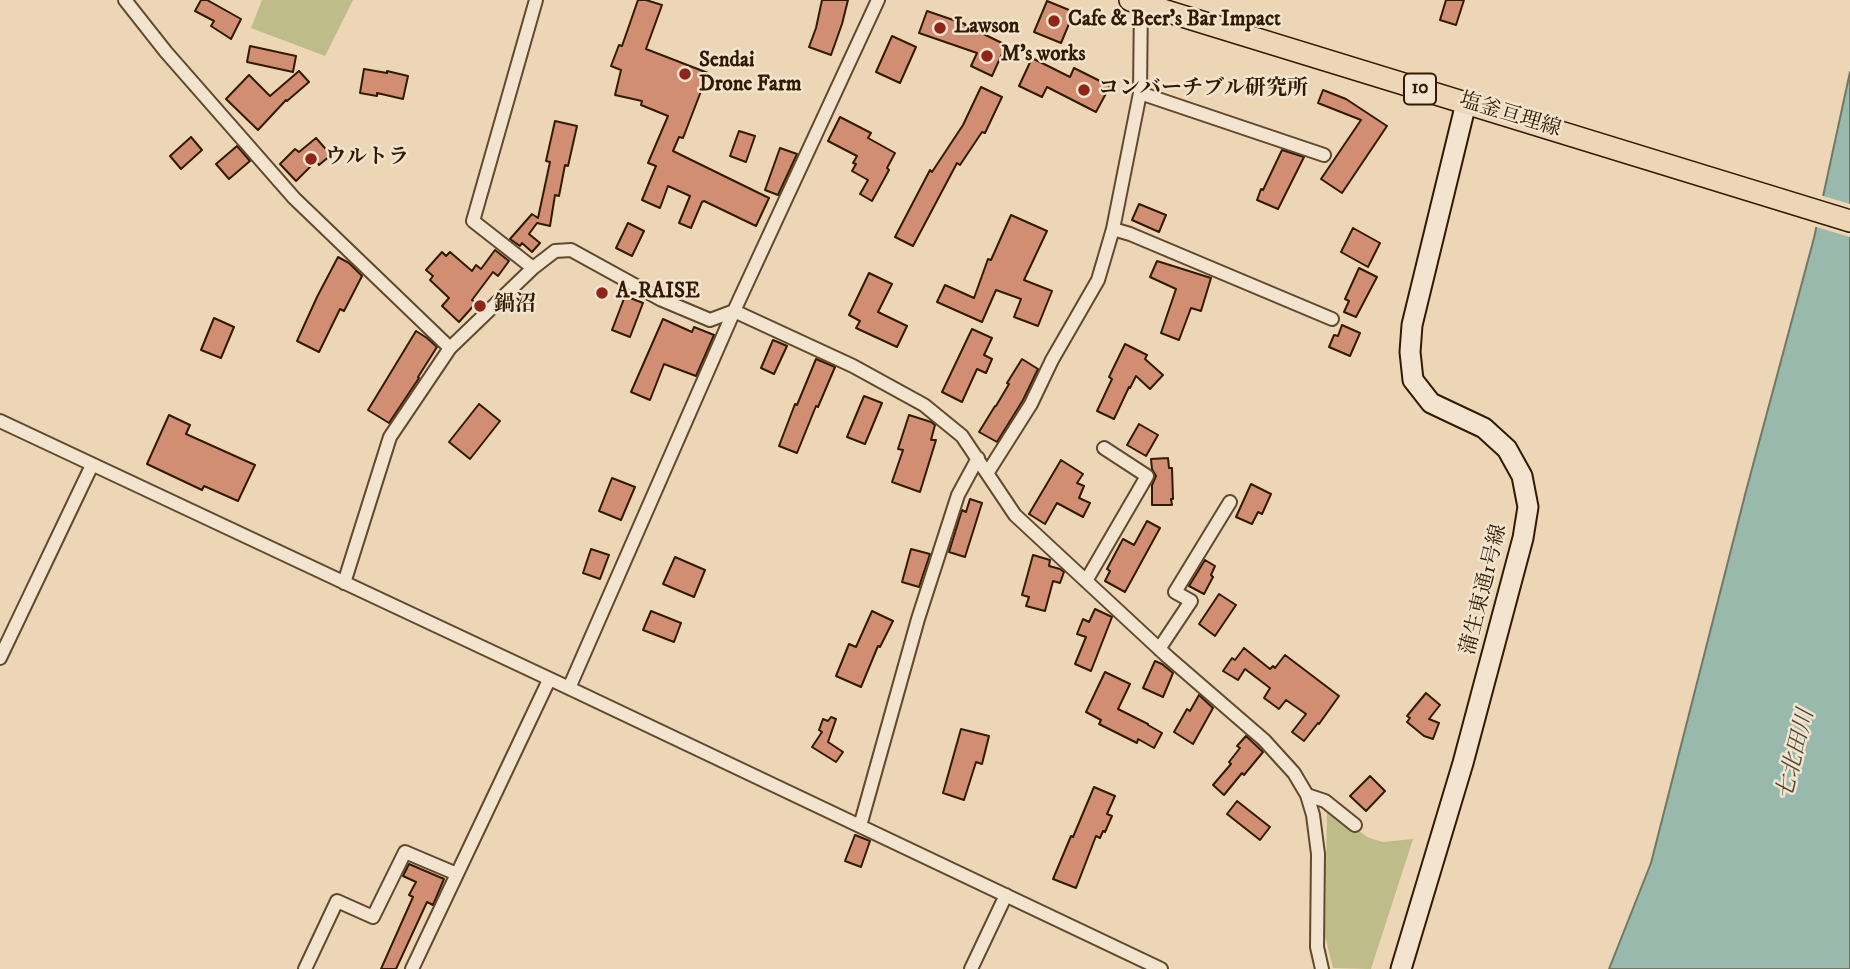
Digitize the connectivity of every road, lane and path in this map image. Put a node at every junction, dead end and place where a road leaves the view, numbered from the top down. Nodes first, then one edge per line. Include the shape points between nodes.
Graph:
1 (125, 0) edge
2 (536, 0) edge
3 (878, 0) edge
4 (1137, 1) edge
5 (1140, 93) junction
6 (1466, 103) junction
7 (1324, 155) dead end
8 (1850, 221) edge
9 (1114, 229) junction
10 (533, 268) junction
11 (734, 311) junction
12 (1332, 320) dead end
13 (450, 348) junction
14 (0, 421) edge
15 (1104, 448) dead end
16 (978, 458) junction
17 (92, 465) junction
18 (988, 472) junction
19 (1230, 502) dead end
20 (1086, 581) junction
21 (344, 583) junction
22 (1159, 649) junction
23 (0, 658) edge
24 (549, 680) junction
25 (569, 688) junction
26 (1307, 795) junction
27 (1355, 825) dead end
28 (860, 826) junction
29 (457, 874) junction
30 (1006, 895) junction
31 (305, 969) edge
32 (412, 969) edge
33 (971, 969) edge
34 (1161, 969) edge
35 (1322, 969) edge
36 (1401, 969) edge

1 - 13 street via 294,198
2 - 10 street via 473,221
3 - 11 street
4 - 5 street
4 - 6 main road, 塩釜亘理線 / 10
5 - 7 street
5 - 9 street
6 - 8 main road, 塩釜亘理線 / 10
6 - 36 street, 蒲生東通1号線 via 1412,326 1413,380 1431,403 1484,428 1507,449 1522,476 1528,507 1463,763
9 - 12 street
9 - 18 street via 1098,280 1031,404
10 - 11 street via 555,251 571,250 660,299 710,320
10 - 13 street
11 - 16 street via 924,405 962,436
11 - 25 street
13 - 21 street via 390,437
14 - 17 street
15 - 20 street via 1147,476
16 - 18 street
16 - 28 street via 958,495 918,619
17 - 21 street
17 - 23 street
18 - 20 street via 1015,514
19 - 22 street via 1175,592 1191,601
20 - 22 street
21 - 24 street
22 - 26 street via 1264,740
24 - 25 street
24 - 29 street
25 - 28 street
26 - 27 street via 1325,801
26 - 35 street via 1318,854 1317,947
28 - 30 street
29 - 31 street via 405,852 373,917 337,901
29 - 32 street
30 - 33 street
30 - 34 street

